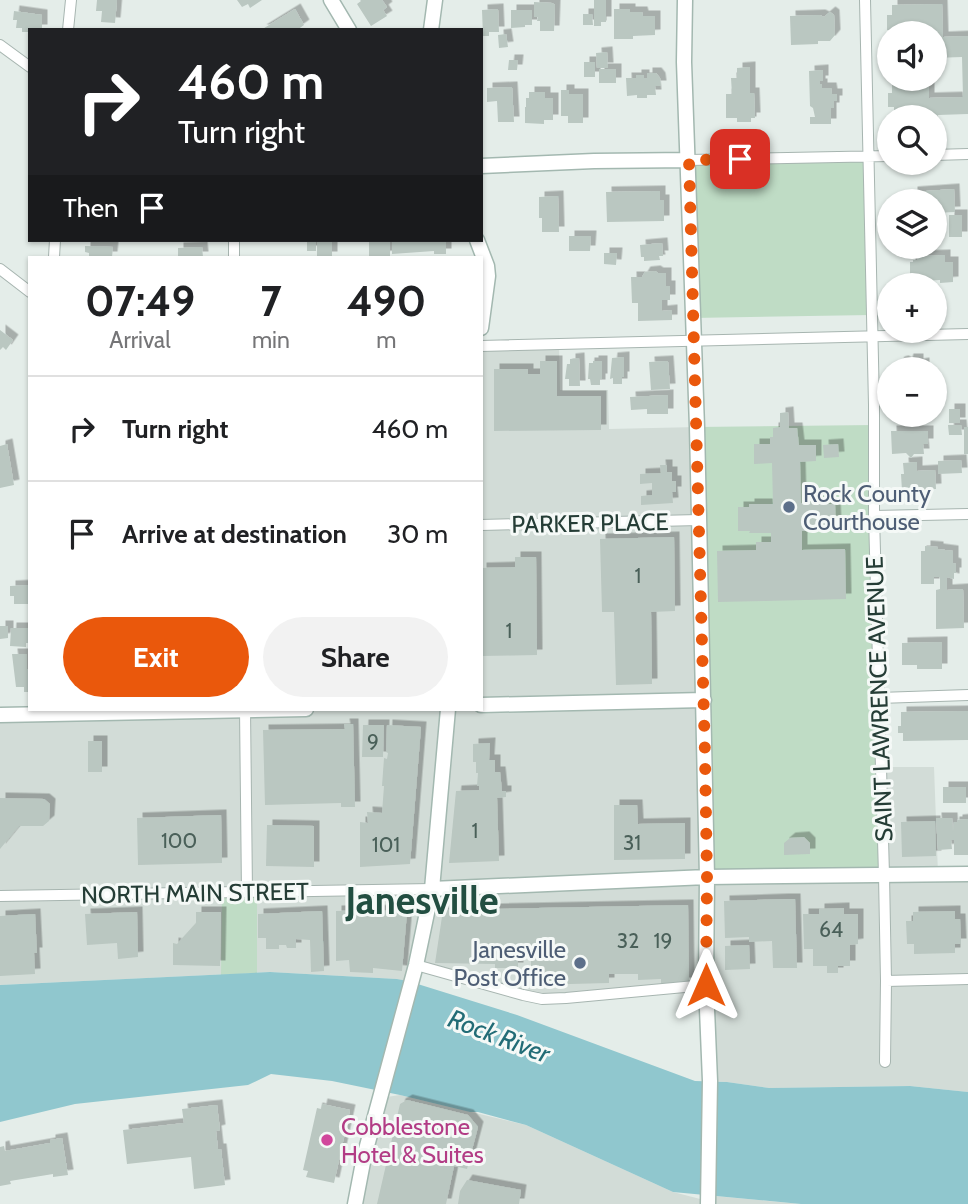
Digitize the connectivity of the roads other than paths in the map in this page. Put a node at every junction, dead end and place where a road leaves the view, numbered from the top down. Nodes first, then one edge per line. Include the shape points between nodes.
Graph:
1 (71, 0) edge
2 (331, 0) edge
3 (435, 0) edge
4 (685, 0) edge
5 (865, 0) edge
6 (68, 28) edge
7 (348, 28) edge
8 (431, 28) edge
9 (0, 45) edge
10 (28, 65) edge
11 (968, 154) edge
12 (947, 155) edge
13 (869, 157) junction
14 (877, 157) edge
15 (689, 160) junction
16 (483, 166) edge
17 (478, 242) edge
18 (0, 269) edge
19 (28, 290) edge
20 (483, 313) edge
21 (968, 334) edge
22 (872, 336) junction
23 (693, 340) junction
24 (483, 346) edge
25 (968, 514) edge
26 (874, 516) junction
27 (699, 520) junction
28 (483, 525) edge
29 (968, 695) edge
30 (879, 698) junction
31 (704, 700) junction
32 (483, 705) edge
33 (66, 711) edge
34 (245, 711) edge
35 (448, 711) edge
36 (0, 715) edge
37 (968, 874) edge
38 (884, 875) junction
39 (707, 877) junction
40 (432, 889) junction
41 (247, 892) junction
42 (0, 896) edge
43 (416, 965) junction
44 (968, 979) edge
45 (886, 981) junction
46 (706, 985) junction
47 (885, 1062) dead end
48 (708, 1203) edge
49 (355, 1204) edge

1 - 6 street
2 - 7 main road
3 - 8 main road
4 - 15 main road
5 - 13 street, SAINT LAWRENCE AVENUE
9 - 10 street
11 - 12 street
13 - 14 street
13 - 15 street
13 - 22 street, SAINT LAWRENCE AVENUE
15 - 16 main road
15 - 23 main road
17 - 20 main road via 488,276
18 - 19 street
21 - 22 street
22 - 23 street
22 - 26 street, SAINT LAWRENCE AVENUE
23 - 24 street
23 - 27 main road
25 - 26 street
26 - 30 street, SAINT LAWRENCE AVENUE
27 - 28 street, PARKER PLACE
27 - 31 main road
29 - 30 street
30 - 38 street, SAINT LAWRENCE AVENUE
31 - 32 main road
31 - 39 main road
33 - 36 main road
34 - 41 street
35 - 40 main road
37 - 38 main road
38 - 39 main road
38 - 45 street, SAINT LAWRENCE AVENUE
39 - 40 main road
39 - 46 main road
40 - 41 street, NORTH MAIN STREET
40 - 43 main road
41 - 42 street, NORTH MAIN STREET
43 - 46 street via 542,999
43 - 49 main road
44 - 45 street
45 - 47 street, SAINT LAWRENCE AVENUE
46 - 48 main road

